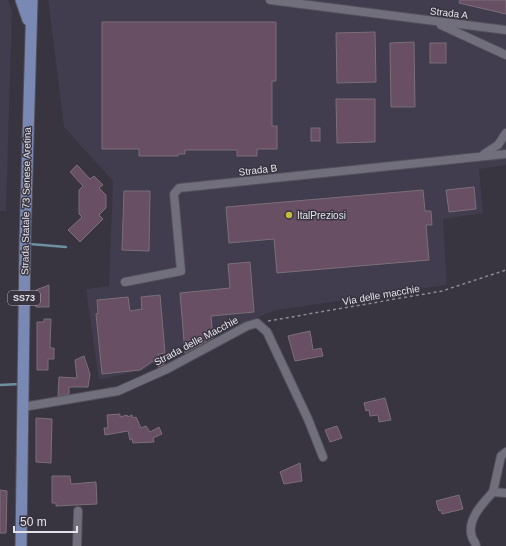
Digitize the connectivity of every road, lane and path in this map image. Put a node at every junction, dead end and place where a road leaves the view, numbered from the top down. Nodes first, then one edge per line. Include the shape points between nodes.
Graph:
1 (21, 0) edge
2 (32, 0) edge
3 (270, 0) edge
4 (433, 21) junction
5 (506, 30) edge
6 (30, 50) junction
7 (506, 55) edge
8 (506, 133) edge
9 (506, 154) edge
10 (480, 156) junction
11 (506, 270) edge
12 (125, 282) dead end
13 (257, 323) junction
14 (23, 407) junction
15 (506, 452) edge
16 (323, 457) dead end
17 (493, 492) junction
18 (506, 493) edge
19 (78, 511) dead end
20 (21, 546) edge
21 (77, 546) edge
22 (476, 546) edge

1 - 6 main road via 28,20
2 - 6 main road, Strada Statale 73 Senese Aretina / SS73
3 - 4 street, Strada A
4 - 5 street, Strada A
4 - 7 street
6 - 14 main road, Strada Statale 73 Senese Aretina / SS73 via 29,251
8 - 10 street, Strada B via 491,152
9 - 10 street, Strada B
10 - 12 street, Strada B via 179,188 174,194 181,271
11 - 13 path, Via delle macchie via 442,291
13 - 14 street, Strada delle Macchie via 118,391
13 - 16 street via 267,332
14 - 20 main road, Strada Statale 73 Senese Aretina / SS73
15 - 17 street via 501,456
17 - 18 street
17 - 22 street via 480,506 472,521 472,537
19 - 21 street

